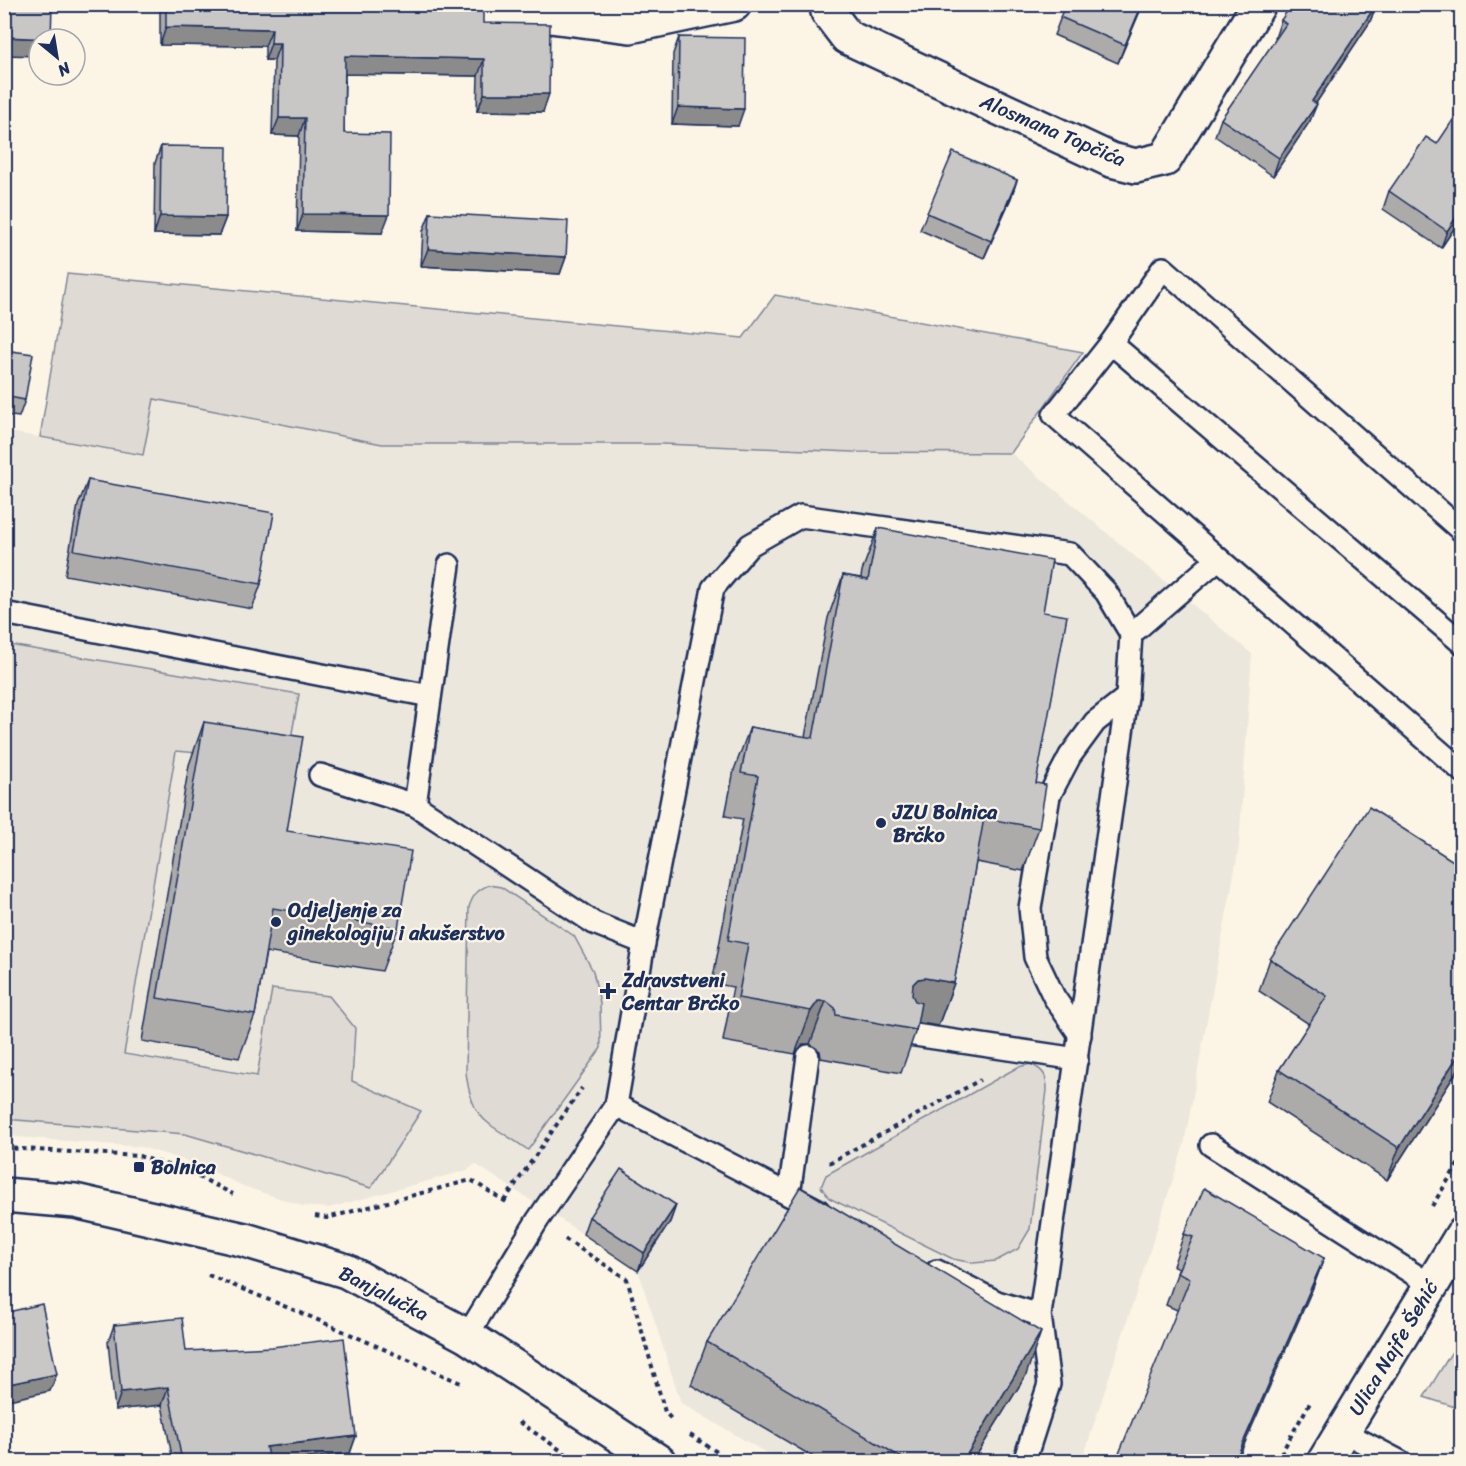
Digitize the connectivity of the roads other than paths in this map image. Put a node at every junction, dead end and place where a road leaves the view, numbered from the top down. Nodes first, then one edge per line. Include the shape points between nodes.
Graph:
1 (453, 4) edge
2 (734, 4) edge
3 (827, 4) edge
4 (1259, 4) edge
5 (1111, 343) junction
6 (1461, 531) edge
7 (1218, 559) junction
8 (449, 565) dead end
9 (4, 613) edge
10 (1131, 634) junction
11 (1461, 643) edge
12 (430, 696) junction
13 (1127, 697) junction
14 (1461, 771) edge
15 (320, 775) dead end
16 (415, 805) junction
17 (644, 943) junction
18 (908, 1034) edge
19 (1080, 1035) junction
20 (808, 1056) edge
21 (1077, 1059) junction
22 (616, 1105) junction
23 (1211, 1144) dead end
24 (4, 1195) edge
25 (789, 1195) junction
26 (841, 1222) edge
27 (1461, 1235) edge
28 (924, 1264) edge
29 (1431, 1286) junction
30 (1041, 1315) junction
31 (467, 1336) junction
32 (1342, 1431) junction
33 (659, 1461) edge
34 (1024, 1461) edge
35 (1324, 1461) edge
36 (1401, 1461) edge

1 - 2 street via 630,26
3 - 4 street, Alosmana Topčića via 828,12 848,38 1111,160 1136,166 1165,159
5 - 6 lane via 1163,267
5 - 7 lane via 1054,415
5 - 11 lane
7 - 10 lane
7 - 14 lane
8 - 12 lane
9 - 12 lane
10 - 13 lane
10 - 17 lane via 1106,592 1070,554 801,516 750,545 713,588
12 - 16 lane
13 - 19 lane
13 - 19 lane via 1095,722 1070,756 1049,796 1030,908 1035,957 1054,997
15 - 16 lane
16 - 17 lane via 594,923
17 - 22 lane
18 - 21 lane
19 - 21 lane
20 - 25 lane
21 - 30 lane
22 - 25 lane
22 - 31 lane via 537,1221
23 - 29 lane
24 - 31 street, Banjalučka via 75,1201 245,1240 346,1271
25 - 26 lane
27 - 29 street, Ulica Najfe Šehić
28 - 30 lane via 997,1302
29 - 32 street, Ulica Najfe Šehić
30 - 34 lane via 1049,1384
31 - 33 street, Banjalučka
32 - 35 street, Ulica Najfe Šehić
32 - 36 lane

